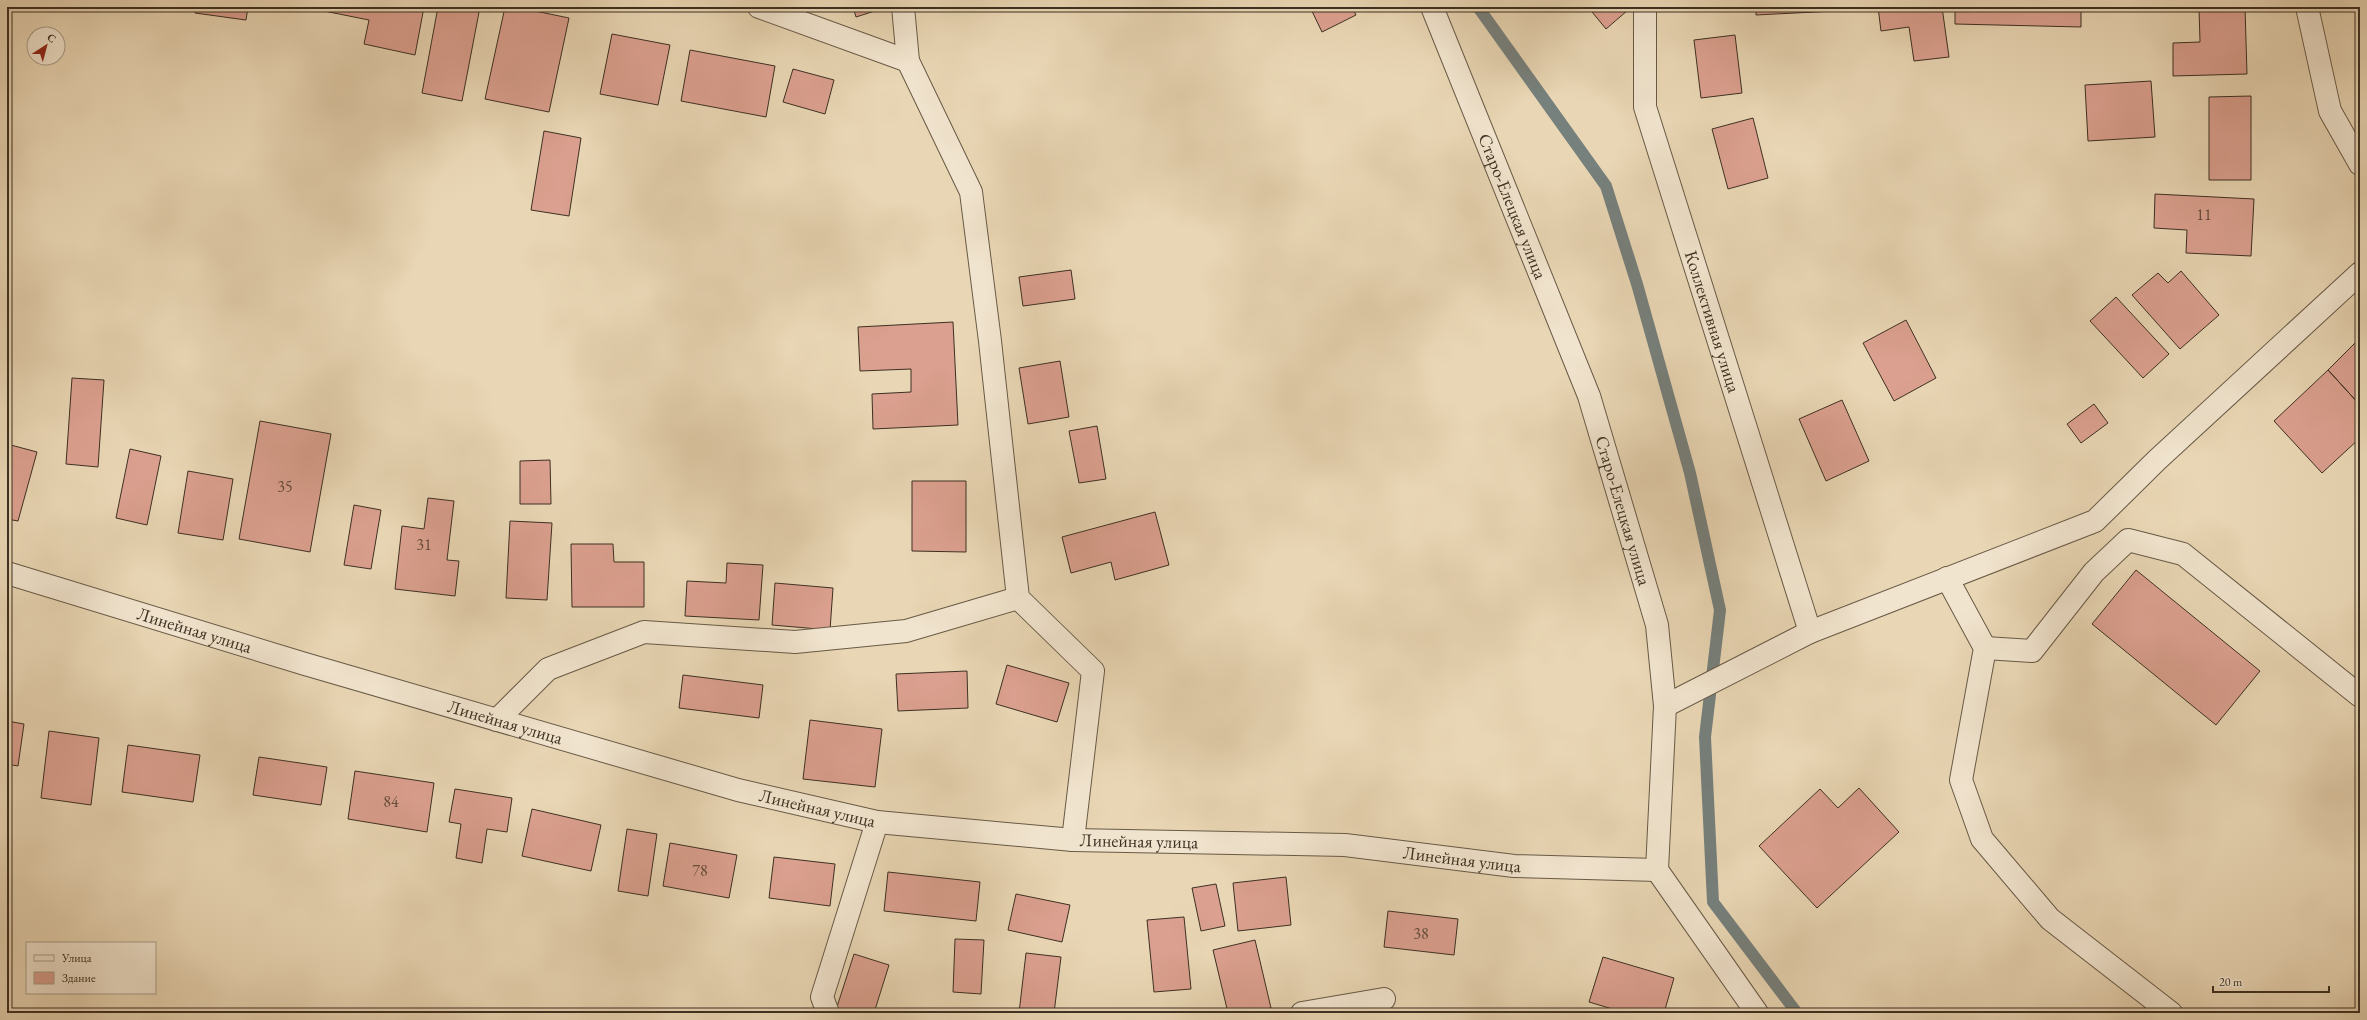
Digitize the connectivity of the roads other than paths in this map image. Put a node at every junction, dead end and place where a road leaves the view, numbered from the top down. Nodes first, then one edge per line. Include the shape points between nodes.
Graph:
1 (759, 7) edge
2 (903, 7) edge
3 (1432, 7) edge
4 (1645, 7) edge
5 (2307, 7) edge
6 (908, 61) junction
7 (2360, 164) edge
8 (2360, 274) edge
9 (7, 573) edge
10 (1947, 578) junction
11 (1018, 598) junction
12 (1810, 632) junction
13 (1985, 648) junction
14 (2360, 696) edge
15 (1665, 706) junction
16 (497, 720) junction
17 (877, 822) junction
18 (1073, 840) junction
19 (1657, 870) junction
20 (1384, 999) dead end
21 (828, 1013) edge
22 (1302, 1013) edge
23 (1757, 1013) edge
24 (2171, 1013) edge

1 - 6 street
2 - 6 street
3 - 15 street, Старо-Елецкая улица via 1588,396 1657,625
4 - 12 street, Коллективная улица via 1645,107
5 - 7 street via 2330,111
6 - 11 street via 971,192
8 - 10 street via 2157,460 2095,521
9 - 16 street, Линейная улица
10 - 12 street
10 - 13 street
11 - 16 street via 906,631 795,642 644,632 548,669
11 - 18 street via 1093,672
12 - 15 street
13 - 14 street via 2032,651 2094,572 2128,540 2184,554
13 - 24 street via 1962,780 1982,838 2050,919
15 - 19 street, Старо-Елецкая улица
16 - 17 street, Линейная улица via 738,790
17 - 18 street, Линейная улица
17 - 21 street via 822,996
18 - 19 street, Линейная улица via 1345,845 1514,866
19 - 23 street
20 - 22 street

